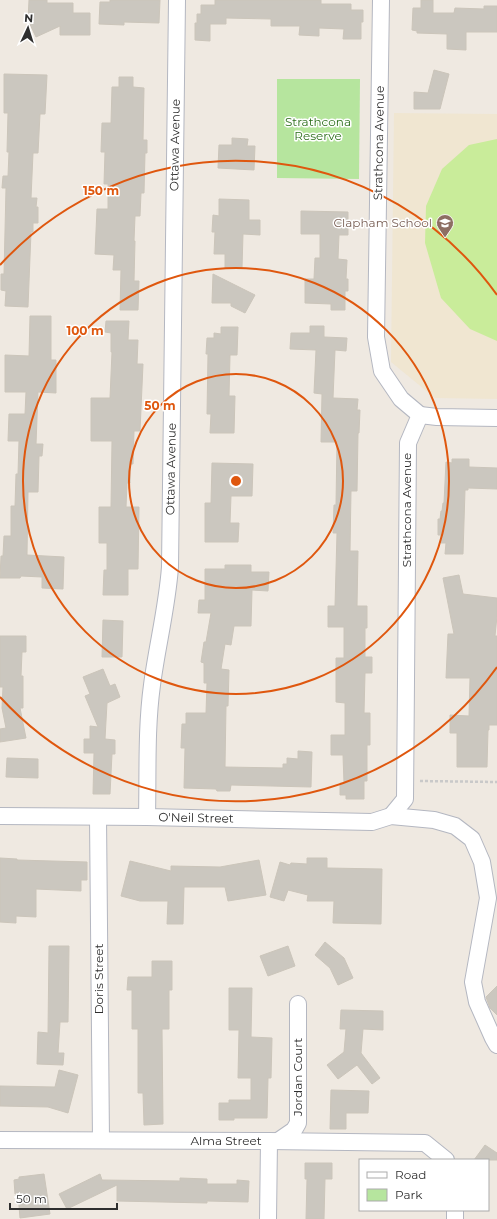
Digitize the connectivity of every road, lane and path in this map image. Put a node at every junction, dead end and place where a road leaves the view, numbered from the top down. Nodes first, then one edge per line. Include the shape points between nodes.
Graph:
1 (177, 0) edge
2 (381, 0) edge
3 (420, 415) junction
4 (497, 418) edge
5 (406, 780) junction
6 (497, 782) edge
7 (0, 816) edge
8 (391, 816) junction
9 (98, 817) junction
10 (147, 817) junction
11 (298, 1004) dead end
12 (497, 1045) edge
13 (0, 1140) edge
14 (101, 1140) junction
15 (273, 1141) junction
16 (445, 1159) edge
17 (268, 1219) edge

1 - 10 street, Ottawa Avenue via 170,567 149,714
2 - 3 street, Strathcona Avenue via 376,337 382,371 401,399
3 - 4 street
3 - 5 street, Strathcona Avenue via 408,443
5 - 6 path
5 - 8 street, Strathcona Avenue via 405,799
7 - 9 street, O'Neil Street
8 - 10 street, O'Neil Street via 372,822
8 - 12 street via 434,820 455,826 472,839 482,862 488,898 473,982 477,1002
9 - 10 street, O'Neil Street
9 - 14 street, Doris Street
11 - 15 street, Jordan Court via 298,1122 294,1130
13 - 14 street, Alma Street
14 - 15 street, Alma Street
15 - 16 street, Alma Street via 425,1143
15 - 17 street

